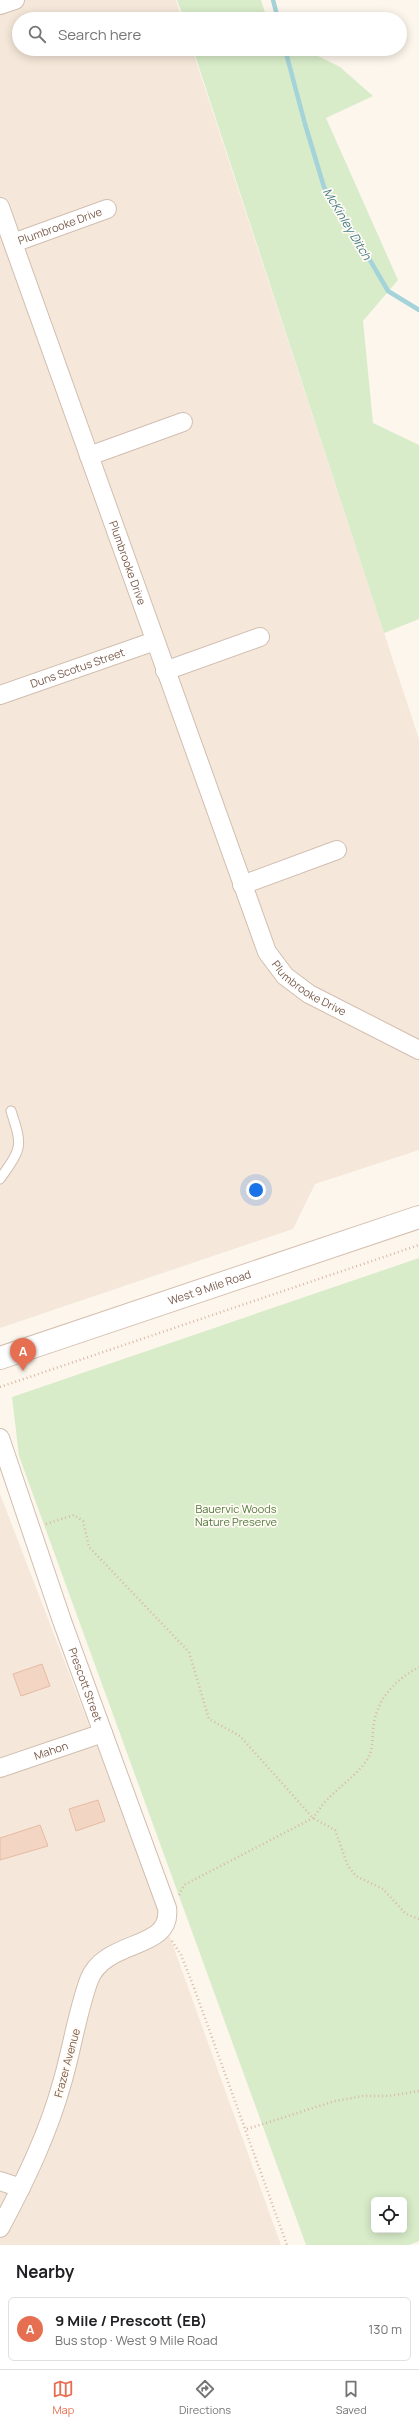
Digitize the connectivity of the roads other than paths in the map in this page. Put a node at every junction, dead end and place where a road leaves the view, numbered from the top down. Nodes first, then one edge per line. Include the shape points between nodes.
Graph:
1 (15, 0) edge
2 (0, 5) edge
3 (0, 207) edge
4 (107, 208) dead end
5 (12, 242) junction
6 (183, 422) dead end
7 (89, 456) junction
8 (260, 637) dead end
9 (155, 642) junction
10 (165, 671) junction
11 (0, 695) edge
12 (337, 850) dead end
13 (242, 885) junction
14 (419, 1050) edge
15 (11, 1111) dead end
16 (0, 1179) edge
17 (419, 1217) edge
18 (0, 1358) edge
19 (0, 1438) edge
20 (103, 1733) junction
21 (0, 1768) edge
22 (164, 1930) joint
23 (0, 2181) edge
24 (21, 2188) junction
25 (0, 2228) edge

1 - 2 street
3 - 5 street, Plumbrooke Drive
4 - 5 street, Plumbrooke Drive
5 - 7 street, Plumbrooke Drive
6 - 7 street
7 - 9 street, Plumbrooke Drive
8 - 10 street
9 - 10 street, Plumbrooke Drive
9 - 11 street, Duns Scotus Street
10 - 13 street, Plumbrooke Drive
12 - 13 street
13 - 14 street, Plumbrooke Drive via 267,952 285,976 308,994
15 - 16 lane via 21,1140 20,1148
17 - 18 main road, West 9 Mile Road
19 - 20 street, Prescott Street via 30,1530
20 - 21 street, Mahon
20 - 22 street, Prescott Street via 167,1908 168,1917
22 - 24 street, Frazer Avenue via 111,1955 95,1968 86,1989 52,2116
23 - 24 street
24 - 25 street, Frazer Avenue

